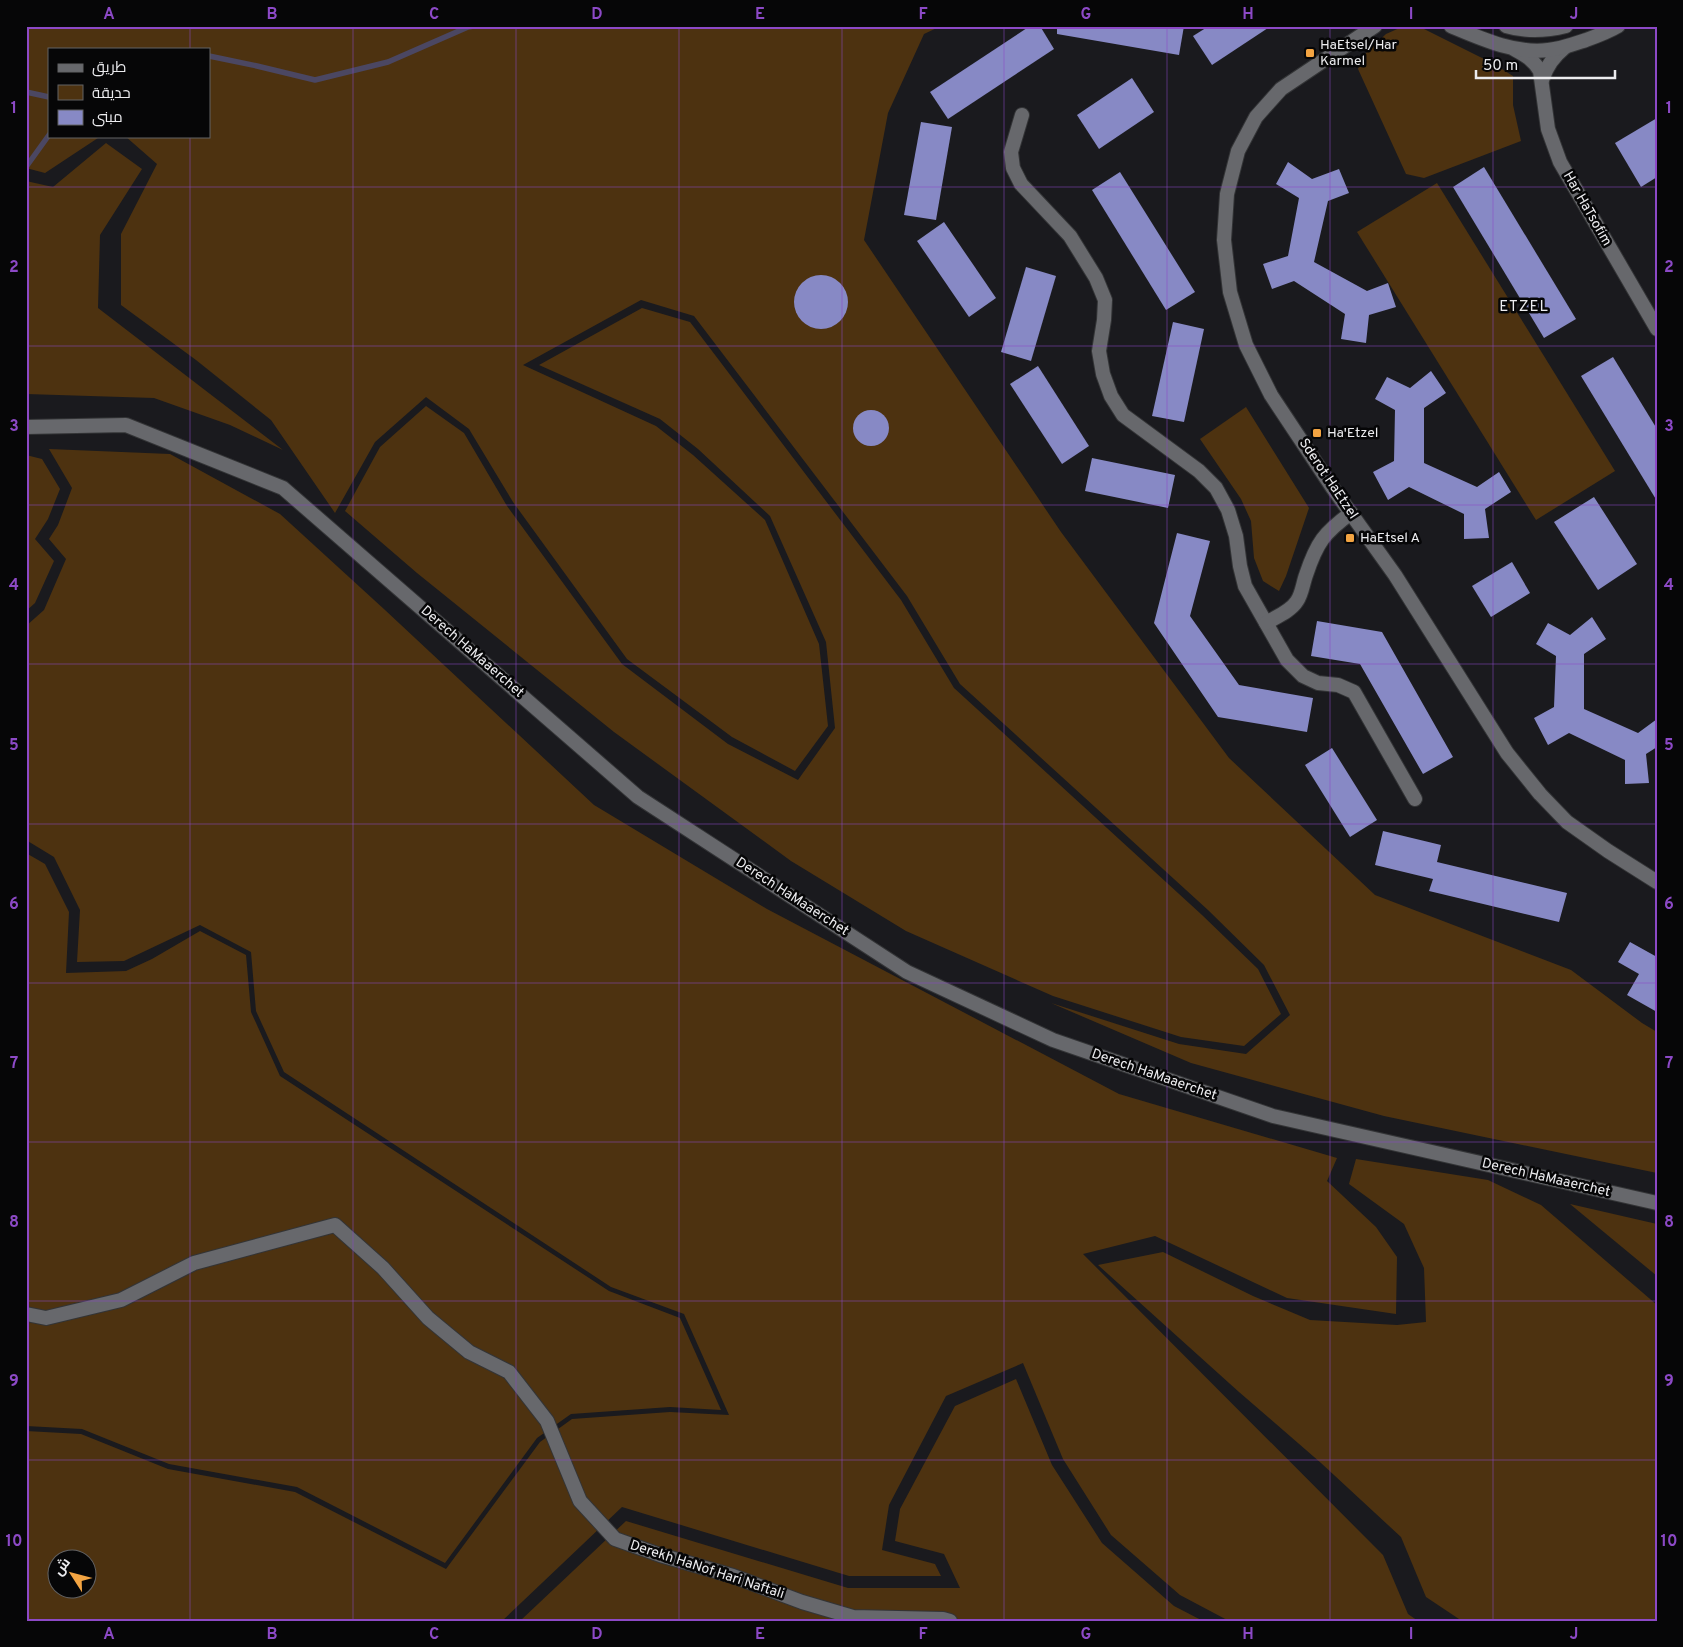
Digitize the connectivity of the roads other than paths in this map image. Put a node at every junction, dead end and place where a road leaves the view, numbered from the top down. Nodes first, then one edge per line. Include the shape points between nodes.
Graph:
1 (1361, 26) edge
2 (1374, 26) edge
3 (1452, 26) edge
4 (1506, 26) edge
5 (1566, 26) edge
6 (1618, 26) edge
7 (1565, 47) junction
8 (1514, 49) junction
9 (1335, 52) junction
10 (1542, 80) junction
11 (1022, 115) dead end
12 (1657, 329) edge
13 (26, 427) edge
14 (1351, 513) junction
15 (1266, 623) junction
16 (1415, 799) dead end
17 (1657, 882) edge
18 (1657, 1203) edge
19 (26, 1314) edge
20 (950, 1621) edge

1 - 9 street, Sderot HaEtzel
2 - 9 street, Sderot HaEtzel
3 - 8 street
4 - 5 street via 1530,30
6 - 7 street
7 - 8 street
7 - 10 street via 1551,60
8 - 10 street, Har HaTsofim via 1535,62
9 - 14 street, Sderot HaEtzel via 1281,89 1256,117 1238,150 1227,194 1224,240 1230,292 1246,344 1271,395
10 - 12 street, Har HaTsofim via 1548,129 1560,162
11 - 15 street via 1011,152 1012,168 1021,184 1070,236 1096,278 1105,300 1099,351 1111,396 1123,415 1199,471 1216,488 1228,510 1236,536 1245,586
13 - 18 street, Derech HaMaaerchet via 126,425 283,488 638,797 907,972 1053,1040 1273,1116
14 - 15 street via 1320,541 1298,600 1290,609
14 - 17 street, Sderot HaEtzel via 1395,576 1507,753 1540,794 1567,822
15 - 16 street via 1287,660 1303,676 1354,692
19 - 20 street, Derekh HaNof Hari Naftali via 46,1318 121,1300 194,1263 334,1225 383,1268 428,1318 470,1352 509,1372 548,1421 580,1501 616,1539 853,1617

